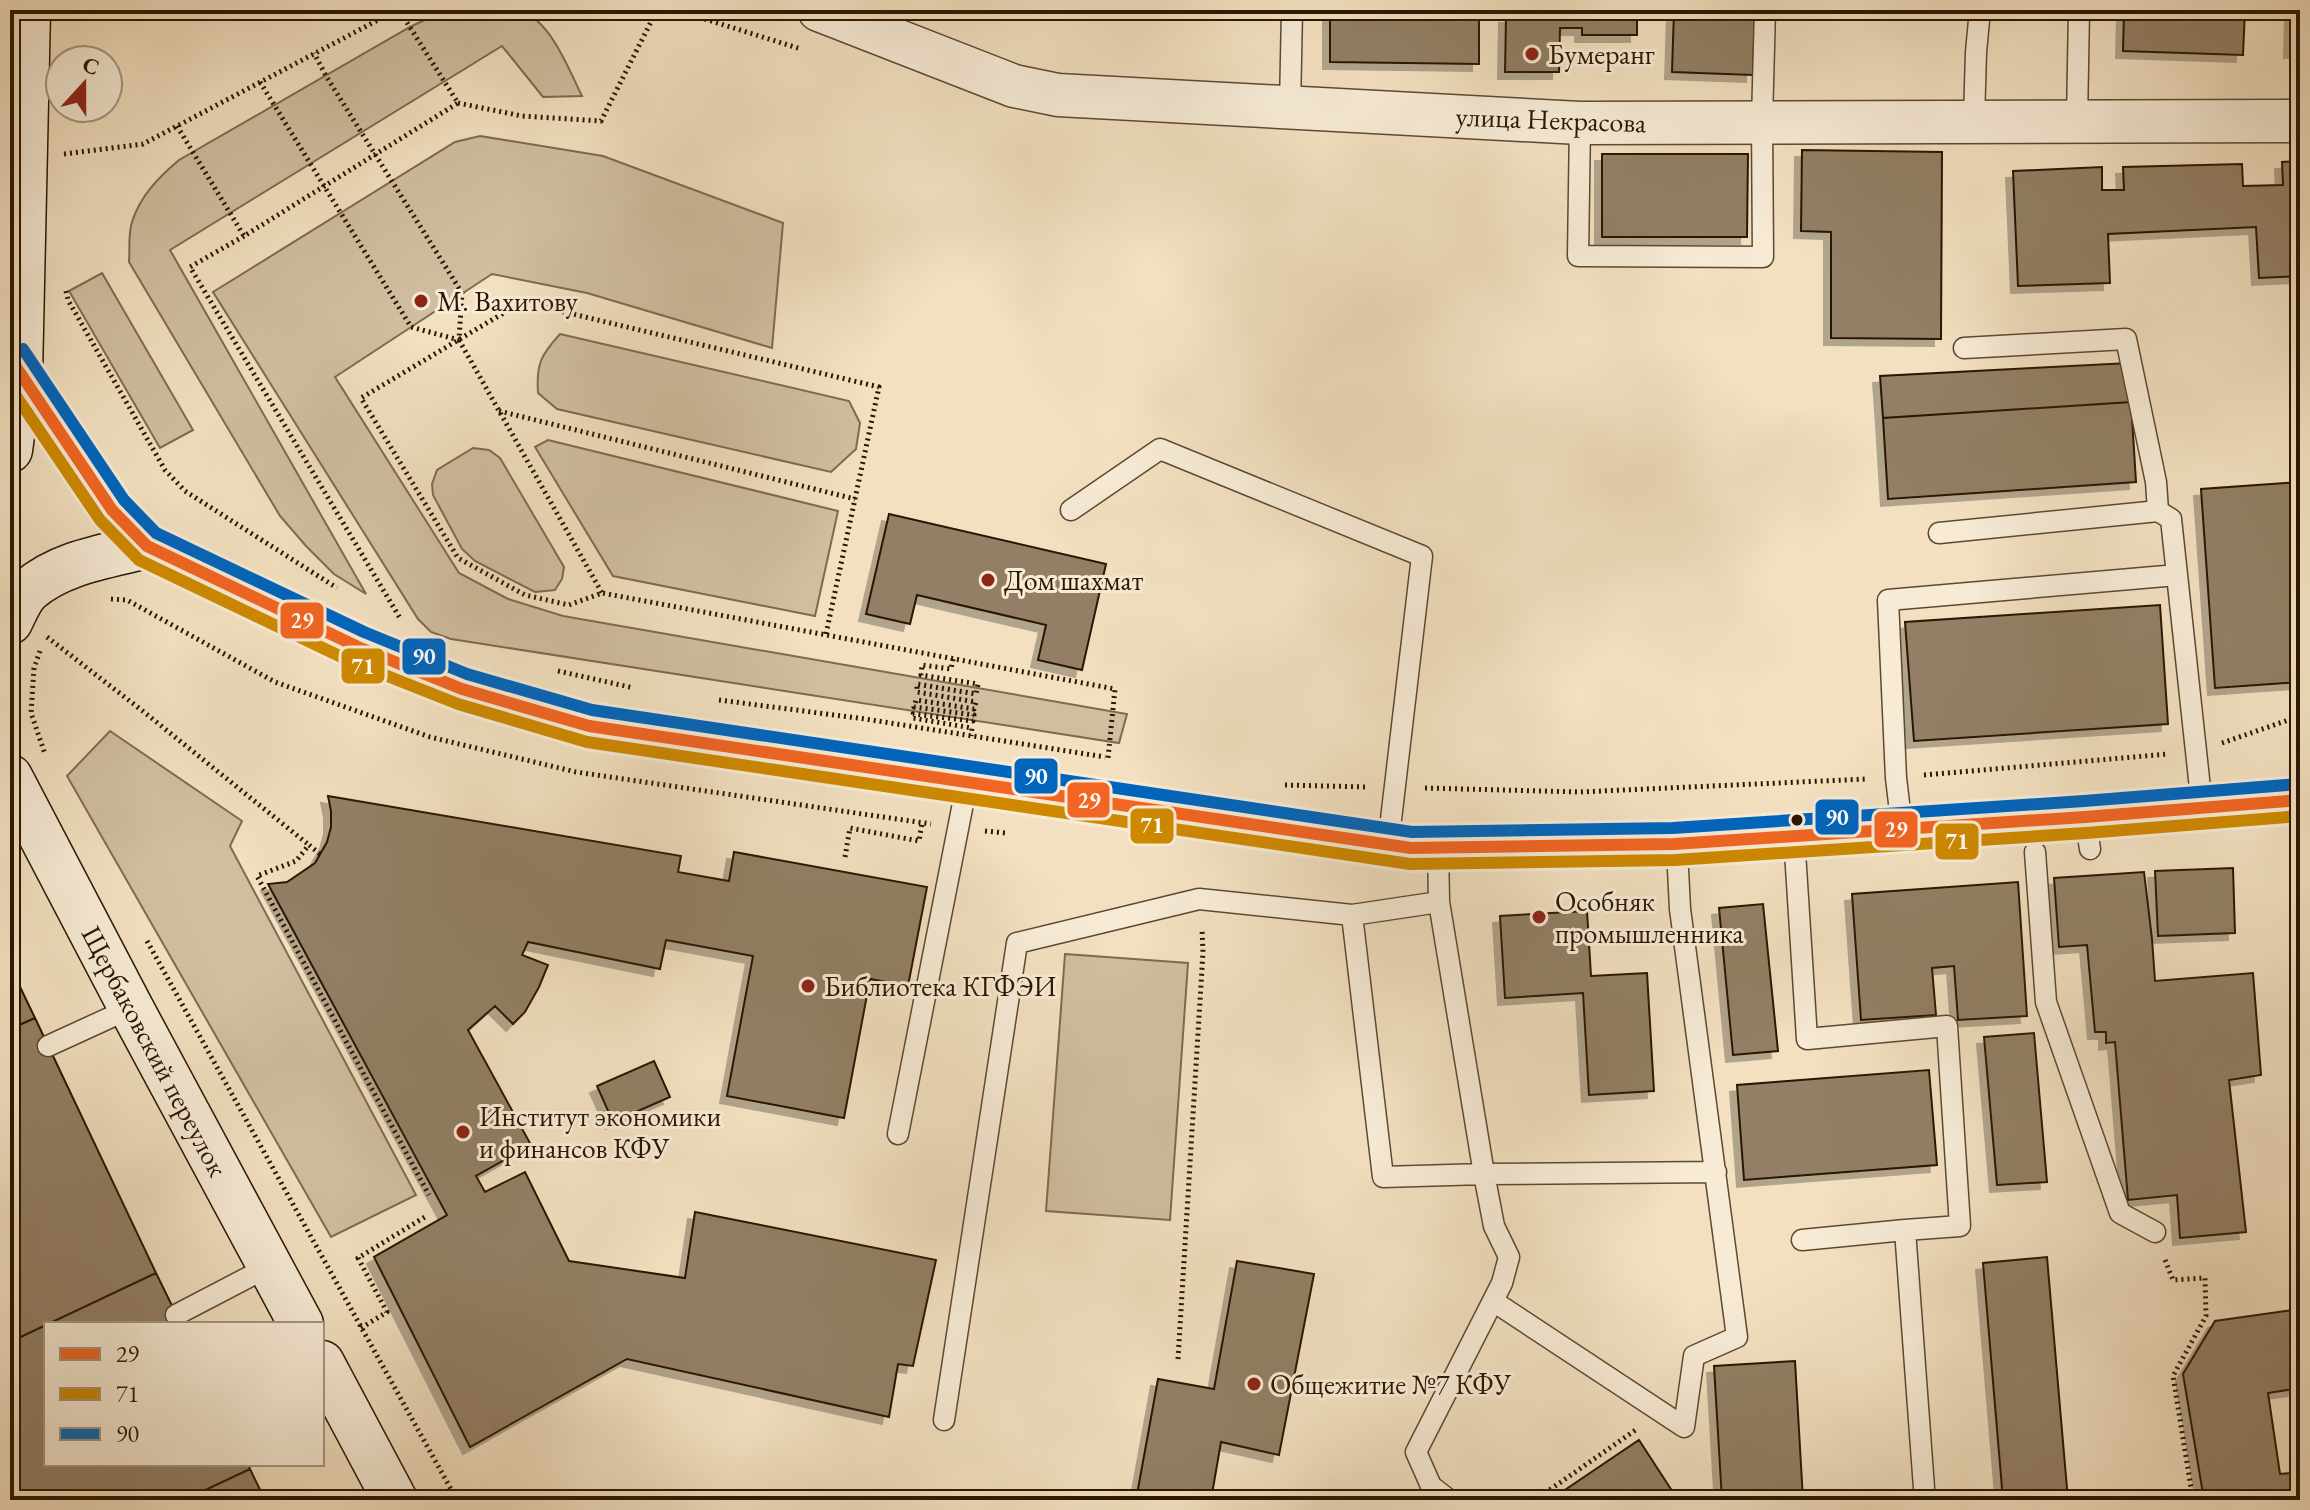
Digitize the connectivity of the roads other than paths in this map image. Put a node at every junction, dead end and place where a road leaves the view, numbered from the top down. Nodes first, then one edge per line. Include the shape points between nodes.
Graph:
1 (28, 10) edge
2 (819, 10) edge
3 (1292, 10) edge
4 (1765, 10) edge
5 (1980, 10) edge
6 (2079, 10) edge
7 (1290, 107) junction
8 (1974, 120) junction
9 (2077, 120) junction
10 (1762, 121) junction
11 (2300, 121) edge
12 (1580, 123) junction
13 (1964, 348) dead end
14 (15, 366) edge
15 (10, 450) edge
16 (1071, 510) dead end
17 (2158, 511) junction
18 (1939, 533) dead end
19 (147, 546) junction
20 (2177, 575) junction
21 (28, 629) edge
22 (28, 766) edge
23 (967, 783) junction
24 (2300, 800) edge
25 (2202, 807) junction
26 (1902, 828) junction
27 (1794, 836) junction
28 (1674, 844) junction
29 (1388, 845) junction
30 (1438, 848) junction
31 (2035, 852) dead end
32 (1439, 902) junction
33 (1352, 915) junction
34 (131, 1008) junction
35 (48, 1046) dead end
36 (898, 1134) dead end
37 (1716, 1172) junction
38 (1484, 1174) junction
39 (1905, 1230) junction
40 (2155, 1232) road end
41 (1802, 1240) dead end
42 (270, 1266) junction
43 (1493, 1301) junction
44 (176, 1315) dead end
45 (300, 1322) edge
46 (324, 1367) edge
47 (944, 1420) dead end
48 (1924, 1488) dead end
49 (395, 1500) edge
50 (1449, 1500) edge

1 - 14 main road
2 - 7 street, улица Некрасова via 1014,86 1058,95
3 - 7 lane
4 - 10 lane
5 - 8 lane
6 - 9 lane
7 - 12 street, улица Некрасова
8 - 9 street, улица Некрасова
8 - 10 street, улица Некрасова
9 - 11 street, улица Некрасова
10 - 12 street, улица Некрасова
10 - 12 lane via 1763,257 1578,256
13 - 17 lane via 2126,339
14 - 15 main road
14 - 19 main road via 112,510
16 - 29 lane via 1160,449 1422,556
17 - 18 lane
17 - 20 lane via 2171,519
19 - 21 main road via 77,564 27,591
19 - 23 main road via 358,647 462,689 589,726
20 - 25 lane
20 - 26 lane via 1888,600
22 - 34 main road, Щербаковский переулок
23 - 29 main road
23 - 36 lane
24 - 25 main road
25 - 26 main road via 2087,833
26 - 27 main road
27 - 28 main road
27 - 39 lane via 1807,1039 1947,1026 1960,1226
28 - 30 main road
28 - 37 lane
29 - 30 main road
30 - 32 lane
31 - 40 lane via 2046,1002 2120,1213
32 - 33 lane
32 - 38 lane
33 - 38 lane via 1383,1177
33 - 47 lane via 1199,899 1017,943
34 - 35 lane
34 - 42 main road, Щербаковский переулок
37 - 38 lane
37 - 43 lane via 1737,1337 1694,1356 1684,1427
38 - 43 lane via 1494,1226 1509,1257
39 - 41 lane
39 - 48 lane
42 - 44 lane
42 - 45 main road, Щербаковский переулок
43 - 50 lane via 1416,1452 1431,1486
46 - 49 main road

